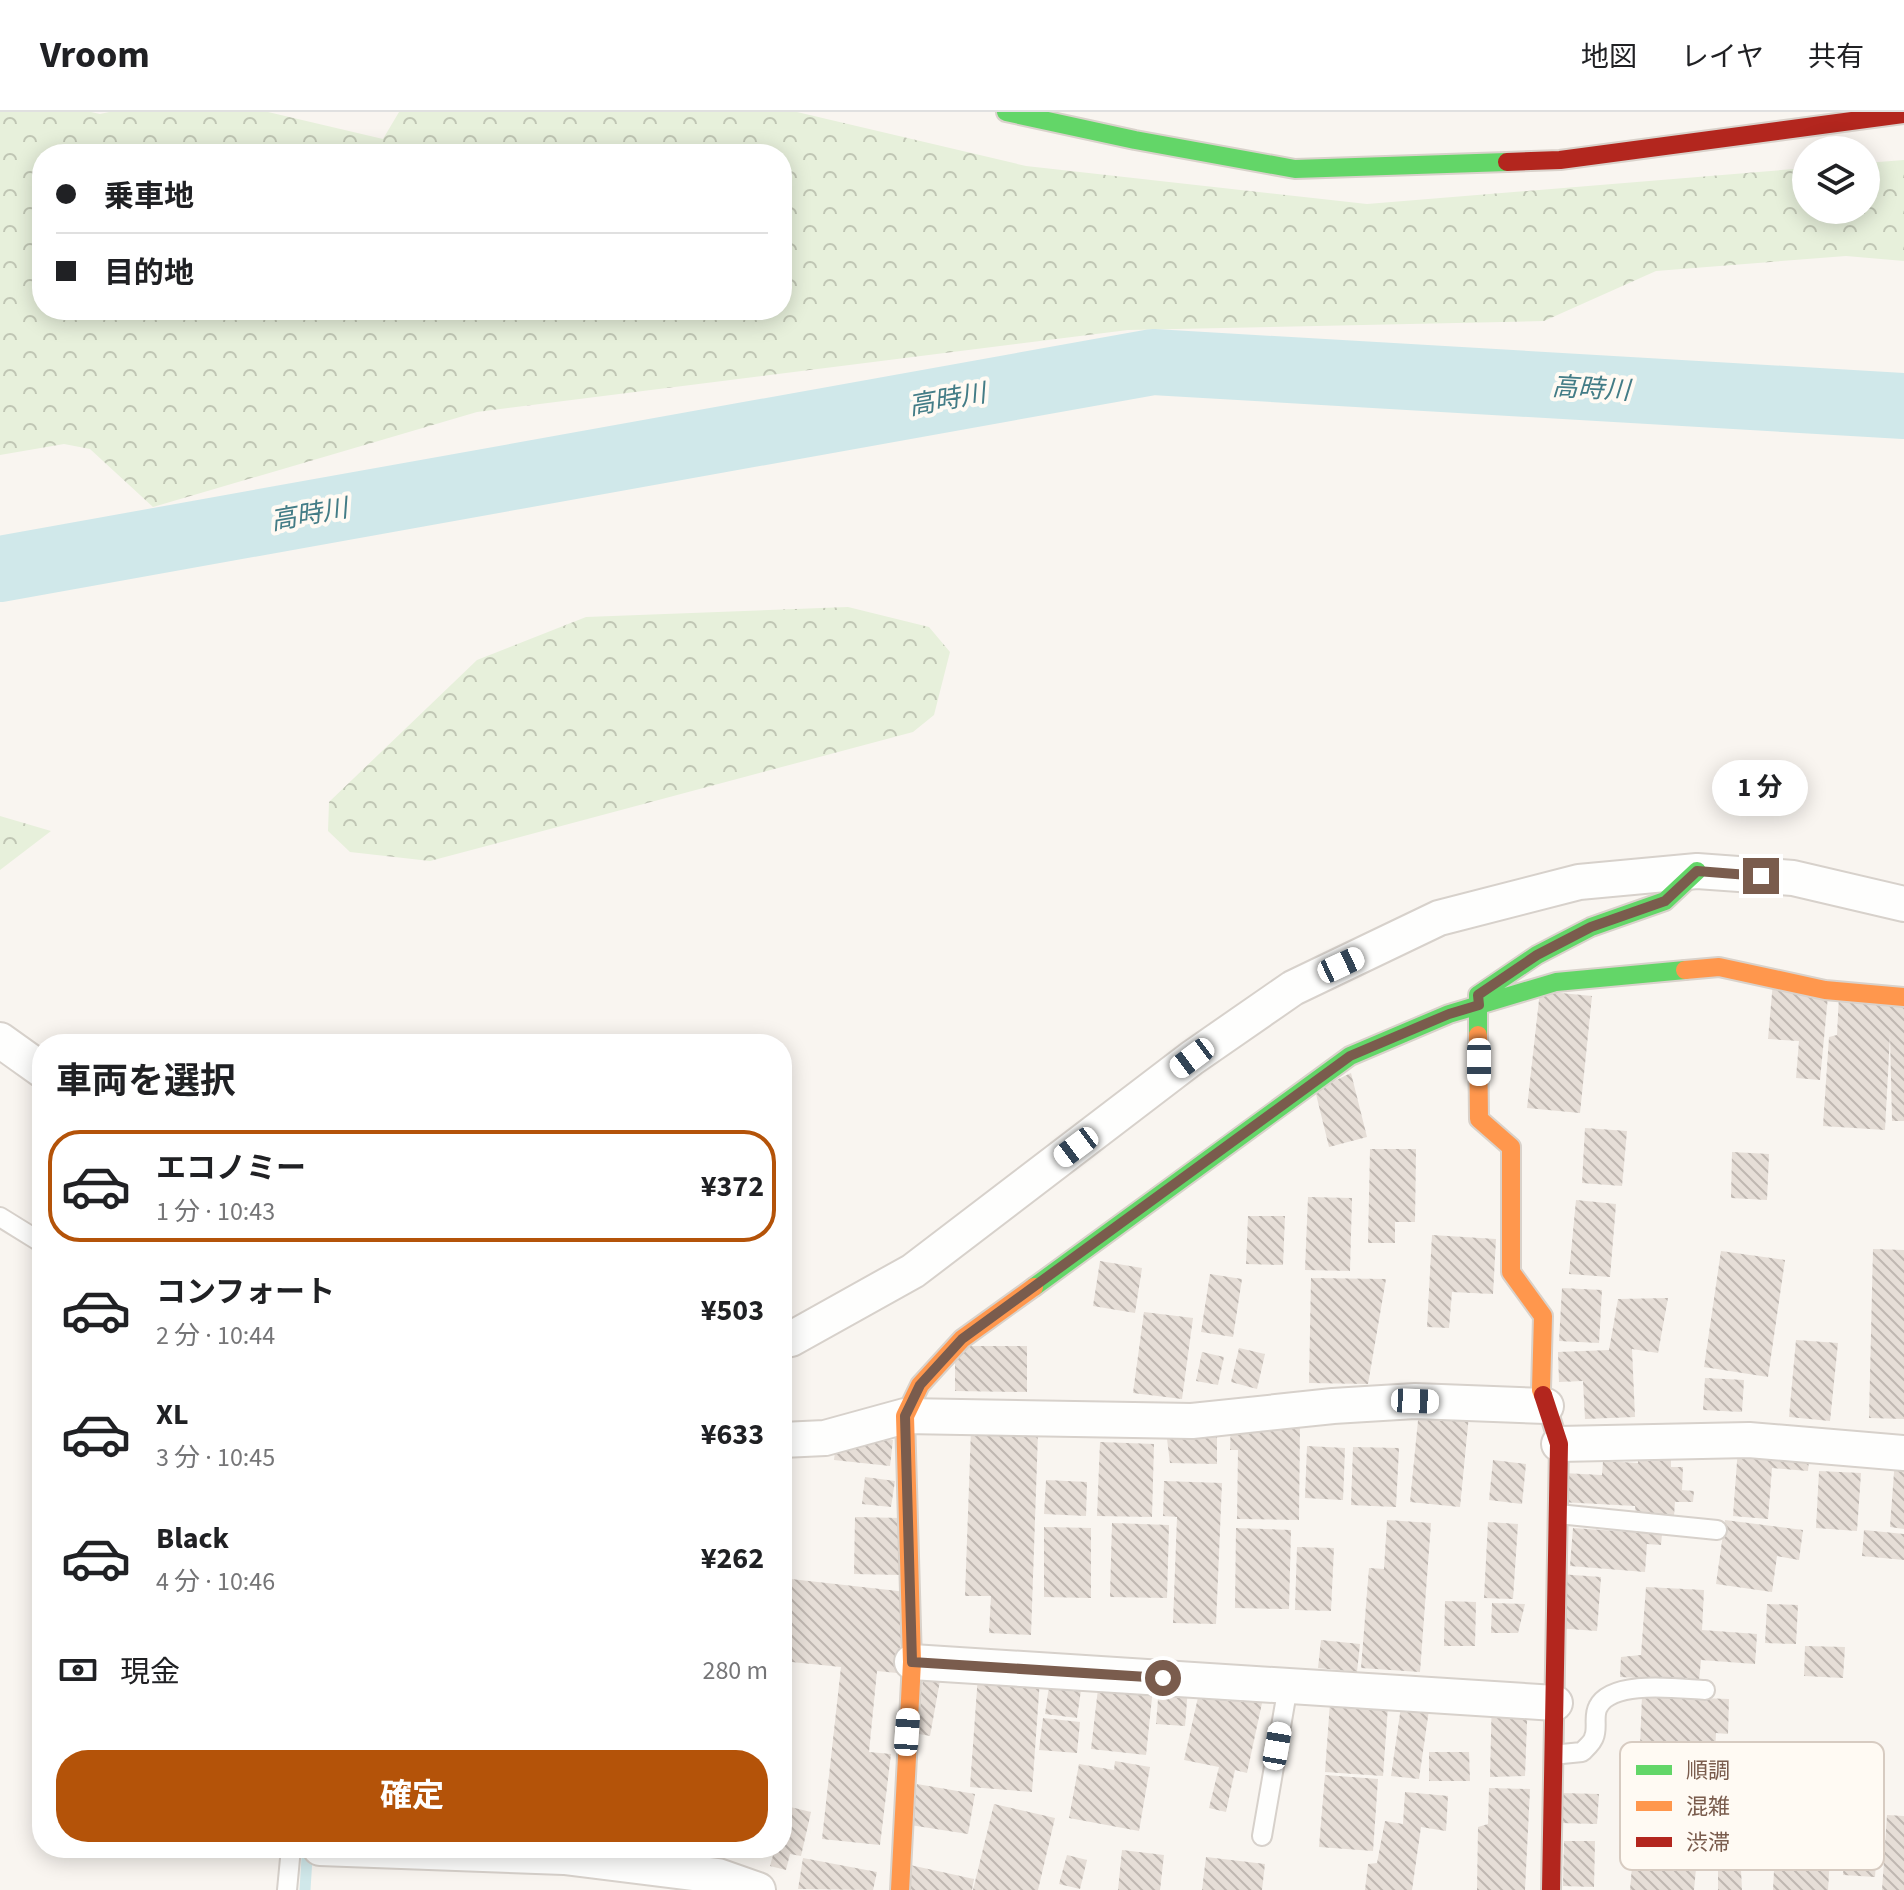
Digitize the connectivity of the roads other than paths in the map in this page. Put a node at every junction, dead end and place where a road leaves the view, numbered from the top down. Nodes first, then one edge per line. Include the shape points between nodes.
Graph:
1 (1006, 112) edge
2 (1904, 114) edge
3 (1697, 871) junction
4 (1904, 904) edge
5 (1904, 997) edge
6 (1479, 1005) junction
7 (0, 1040) edge
8 (32, 1063) edge
9 (0, 1217) edge
10 (32, 1237) edge
11 (792, 1338) edge
12 (1546, 1406) junction
13 (905, 1416) junction
14 (792, 1440) edge
15 (1559, 1444) junction
16 (1904, 1453) edge
17 (1558, 1514) junction
18 (1717, 1530) dead end
19 (912, 1662) junction
20 (1288, 1686) junction
21 (1705, 1690) dead end
22 (1555, 1703) junction
23 (1554, 1752) junction
24 (1262, 1836) dead end
25 (290, 1858) edge
26 (572, 1858) edge
27 (287, 1890) edge
28 (758, 1890) edge
29 (900, 1890) edge
30 (1551, 1890) edge

1 - 2 street via 1295,169 1560,160
3 - 4 street via 1793,878
3 - 6 street via 1665,901 1591,927 1537,955 1478,995
3 - 11 street via 1579,882 1439,918 1293,988 1192,1058 913,1271
5 - 6 street via 1825,990 1719,967 1556,982
6 - 12 street via 1479,1119 1511,1147 1511,1272 1543,1316 1541,1390
6 - 13 street via 1350,1056 962,1339 920,1385
7 - 8 street
9 - 10 lane
12 - 13 street via 1415,1401 1192,1421
12 - 15 street
13 - 14 street via 825,1438
13 - 19 street
15 - 16 street via 1749,1440
15 - 17 street
17 - 18 lane
17 - 22 street
19 - 20 street
19 - 29 street
20 - 22 street
20 - 24 lane
21 - 23 lane via 1644,1687 1611,1695 1596,1711 1594,1737 1582,1752
22 - 23 street
23 - 30 street
25 - 27 lane
26 - 28 street via 718,1876

